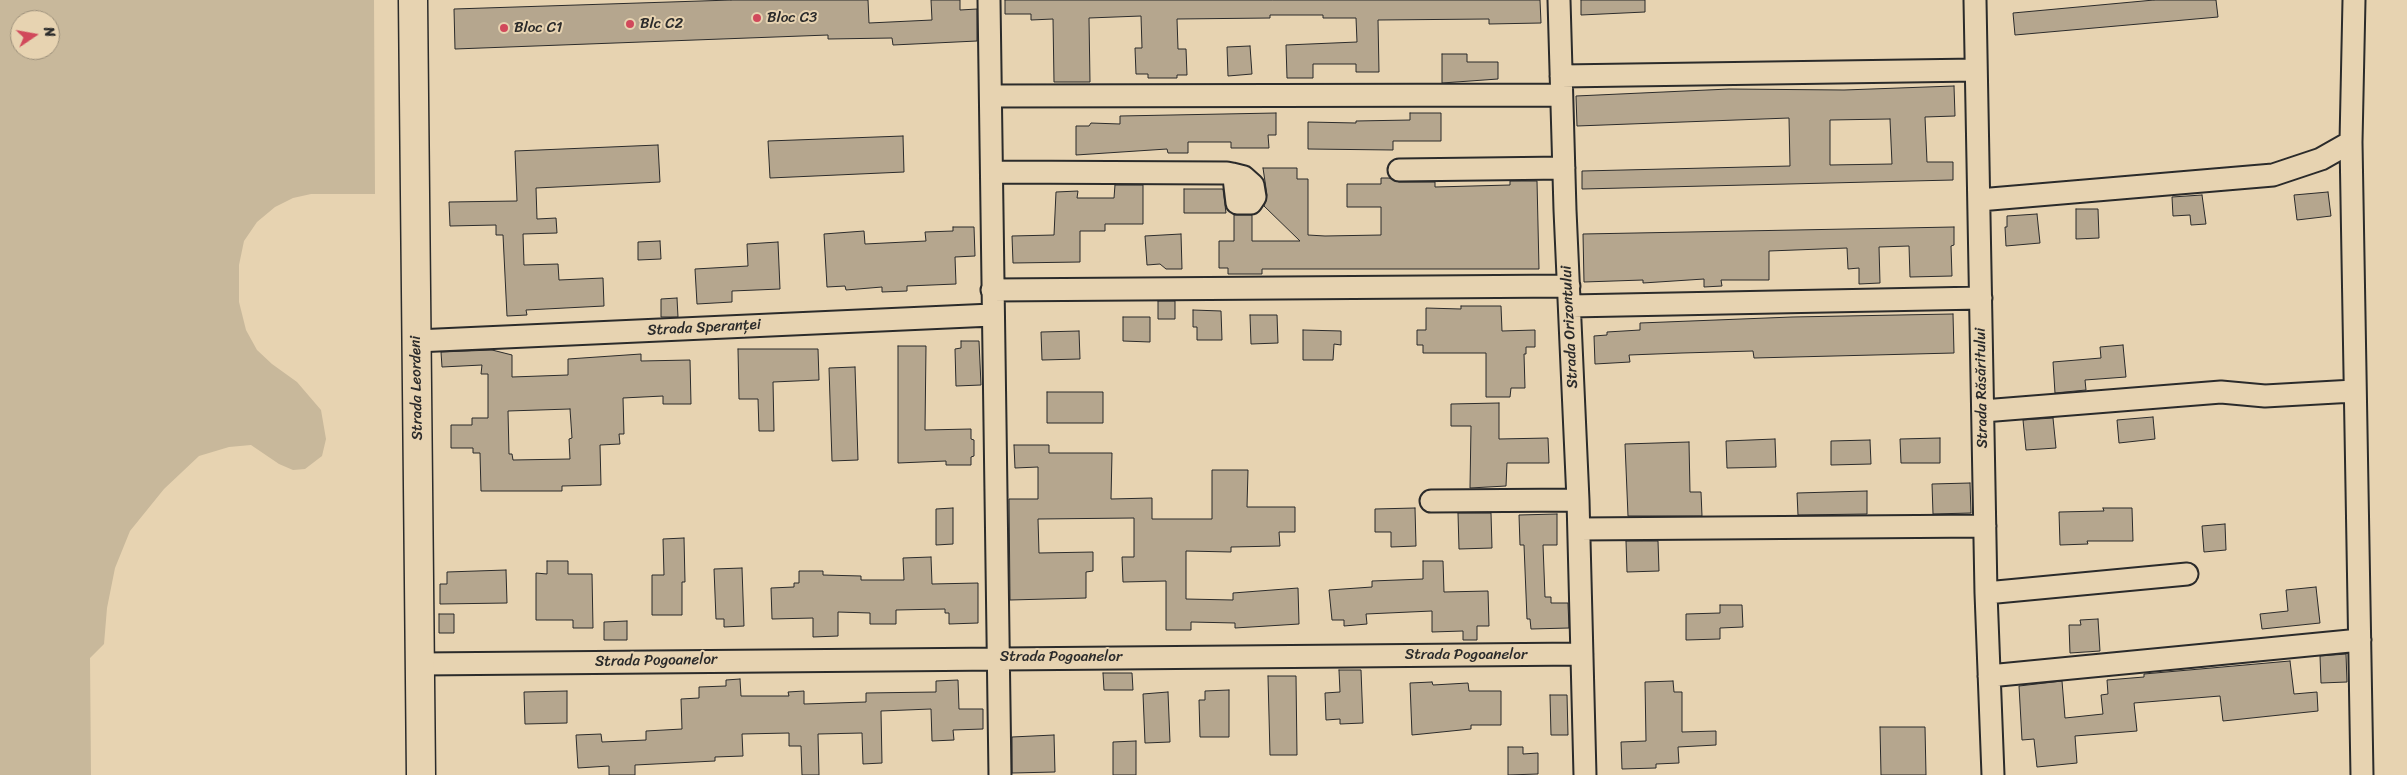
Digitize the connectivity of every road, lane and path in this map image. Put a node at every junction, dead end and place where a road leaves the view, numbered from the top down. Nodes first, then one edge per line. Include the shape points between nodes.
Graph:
1 (413, 0) edge
2 (989, 0) edge
3 (1559, 0) edge
4 (1975, 0) edge
5 (2354, 0) edge
6 (1976, 70) junction
7 (1561, 86) junction
8 (991, 96) junction
9 (2350, 142) junction
10 (1564, 168) junction
11 (1399, 170) dead end
12 (992, 172) junction
13 (1232, 174) dead end
14 (1979, 200) junction
15 (992, 290) junction
16 (1569, 296) junction
17 (1981, 298) junction
18 (992, 315) junction
19 (416, 341) junction
20 (2354, 392) junction
21 (1983, 411) junction
22 (1578, 500) junction
23 (1431, 501) dead end
24 (1985, 526) junction
25 (1579, 529) junction
26 (2187, 574) dead end
27 (1986, 593) junction
28 (2360, 640) junction
29 (1582, 654) junction
30 (996, 658) junction
31 (420, 664) junction
32 (1989, 676) junction
33 (421, 775) edge
34 (1000, 775) edge
35 (1585, 775) edge
36 (1992, 775) edge
37 (2362, 775) edge

1 - 19 main road, Strada Leordeni
2 - 8 street
3 - 7 street, Strada Orizontului
4 - 6 street, Strada Răsăritului
5 - 9 street
6 - 7 street
6 - 14 street, Strada Răsăritului
7 - 8 street
7 - 10 street, Strada Orizontului
8 - 12 street
9 - 14 street via 2321,159 2272,175
9 - 20 street
10 - 11 street
10 - 16 street, Strada Orizontului
12 - 13 street
12 - 15 street
14 - 17 street, Strada Răsăritului
15 - 16 street
15 - 18 street
16 - 17 street
16 - 22 street, Strada Orizontului
17 - 21 street, Strada Răsăritului
18 - 19 street, Strada Speranței
18 - 30 street
19 - 31 main road, Strada Leordeni
20 - 21 street via 2264,396 2221,392
20 - 28 street
21 - 24 street, Strada Răsăritului
22 - 23 street
22 - 25 street, Strada Orizontului
24 - 25 street
24 - 27 street, Strada Răsăritului
25 - 29 street, Strada Orizontului
26 - 27 street
27 - 32 street, Strada Răsăritului
28 - 32 street
28 - 37 street
29 - 30 street, Strada Pogoanelor
29 - 35 street
30 - 31 street, Strada Pogoanelor
30 - 34 street
31 - 33 main road, Strada Leordeni
32 - 36 street, Strada Răsăritului

